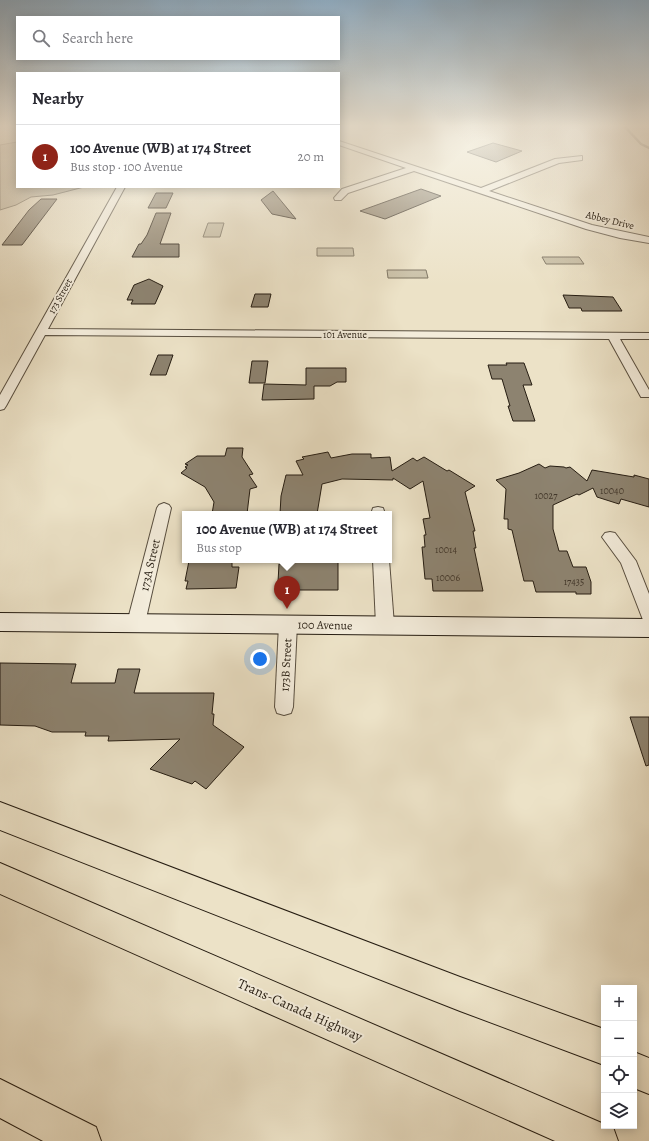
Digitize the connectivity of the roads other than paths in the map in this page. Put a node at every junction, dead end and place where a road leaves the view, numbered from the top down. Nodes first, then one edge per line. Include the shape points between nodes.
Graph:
1 (378, 180) edge
2 (451, 180) edge
3 (507, 180) edge
4 (119, 188) edge
5 (481, 190) junction
6 (338, 198) dead end
7 (649, 240) edge
8 (40, 332) junction
9 (613, 336) junction
10 (649, 336) edge
11 (646, 394) dead end
12 (0, 406) edge
13 (164, 508) dead end
14 (610, 536) dead end
15 (381, 563) edge
16 (649, 615) edge
17 (0, 622) edge
18 (136, 623) junction
19 (288, 624) junction
20 (385, 625) junction
21 (649, 628) edge
22 (284, 707) dead end
23 (0, 816) edge
24 (0, 878) edge
25 (460, 994) junction
26 (601, 1046) edge
27 (601, 1056) edge
28 (637, 1059) edge
29 (649, 1063) edge
30 (637, 1071) edge
31 (649, 1076) edge
32 (0, 1098) edge
33 (82, 1141) edge
34 (599, 1141) edge

1 - 6 street via 346,191
2 - 5 street, Abbey Drive
3 - 5 street
4 - 8 street, 173 Street
5 - 7 street, Abbey Drive via 604,231
8 - 9 street, 101 Avenue
8 - 12 street, 173 Street
9 - 10 street, 101 Avenue
9 - 11 street
13 - 18 street, 173A Street
14 - 16 street via 628,561
15 - 20 street
17 - 18 street, 100 Avenue
18 - 19 street, 100 Avenue
19 - 20 street, 100 Avenue
19 - 22 street, 173B Street
20 - 21 street, 100 Avenue
23 - 25 highway
24 - 34 highway, Trans-Canada Highway
25 - 26 highway
25 - 27 highway
28 - 29 highway
30 - 31 highway
32 - 33 highway

